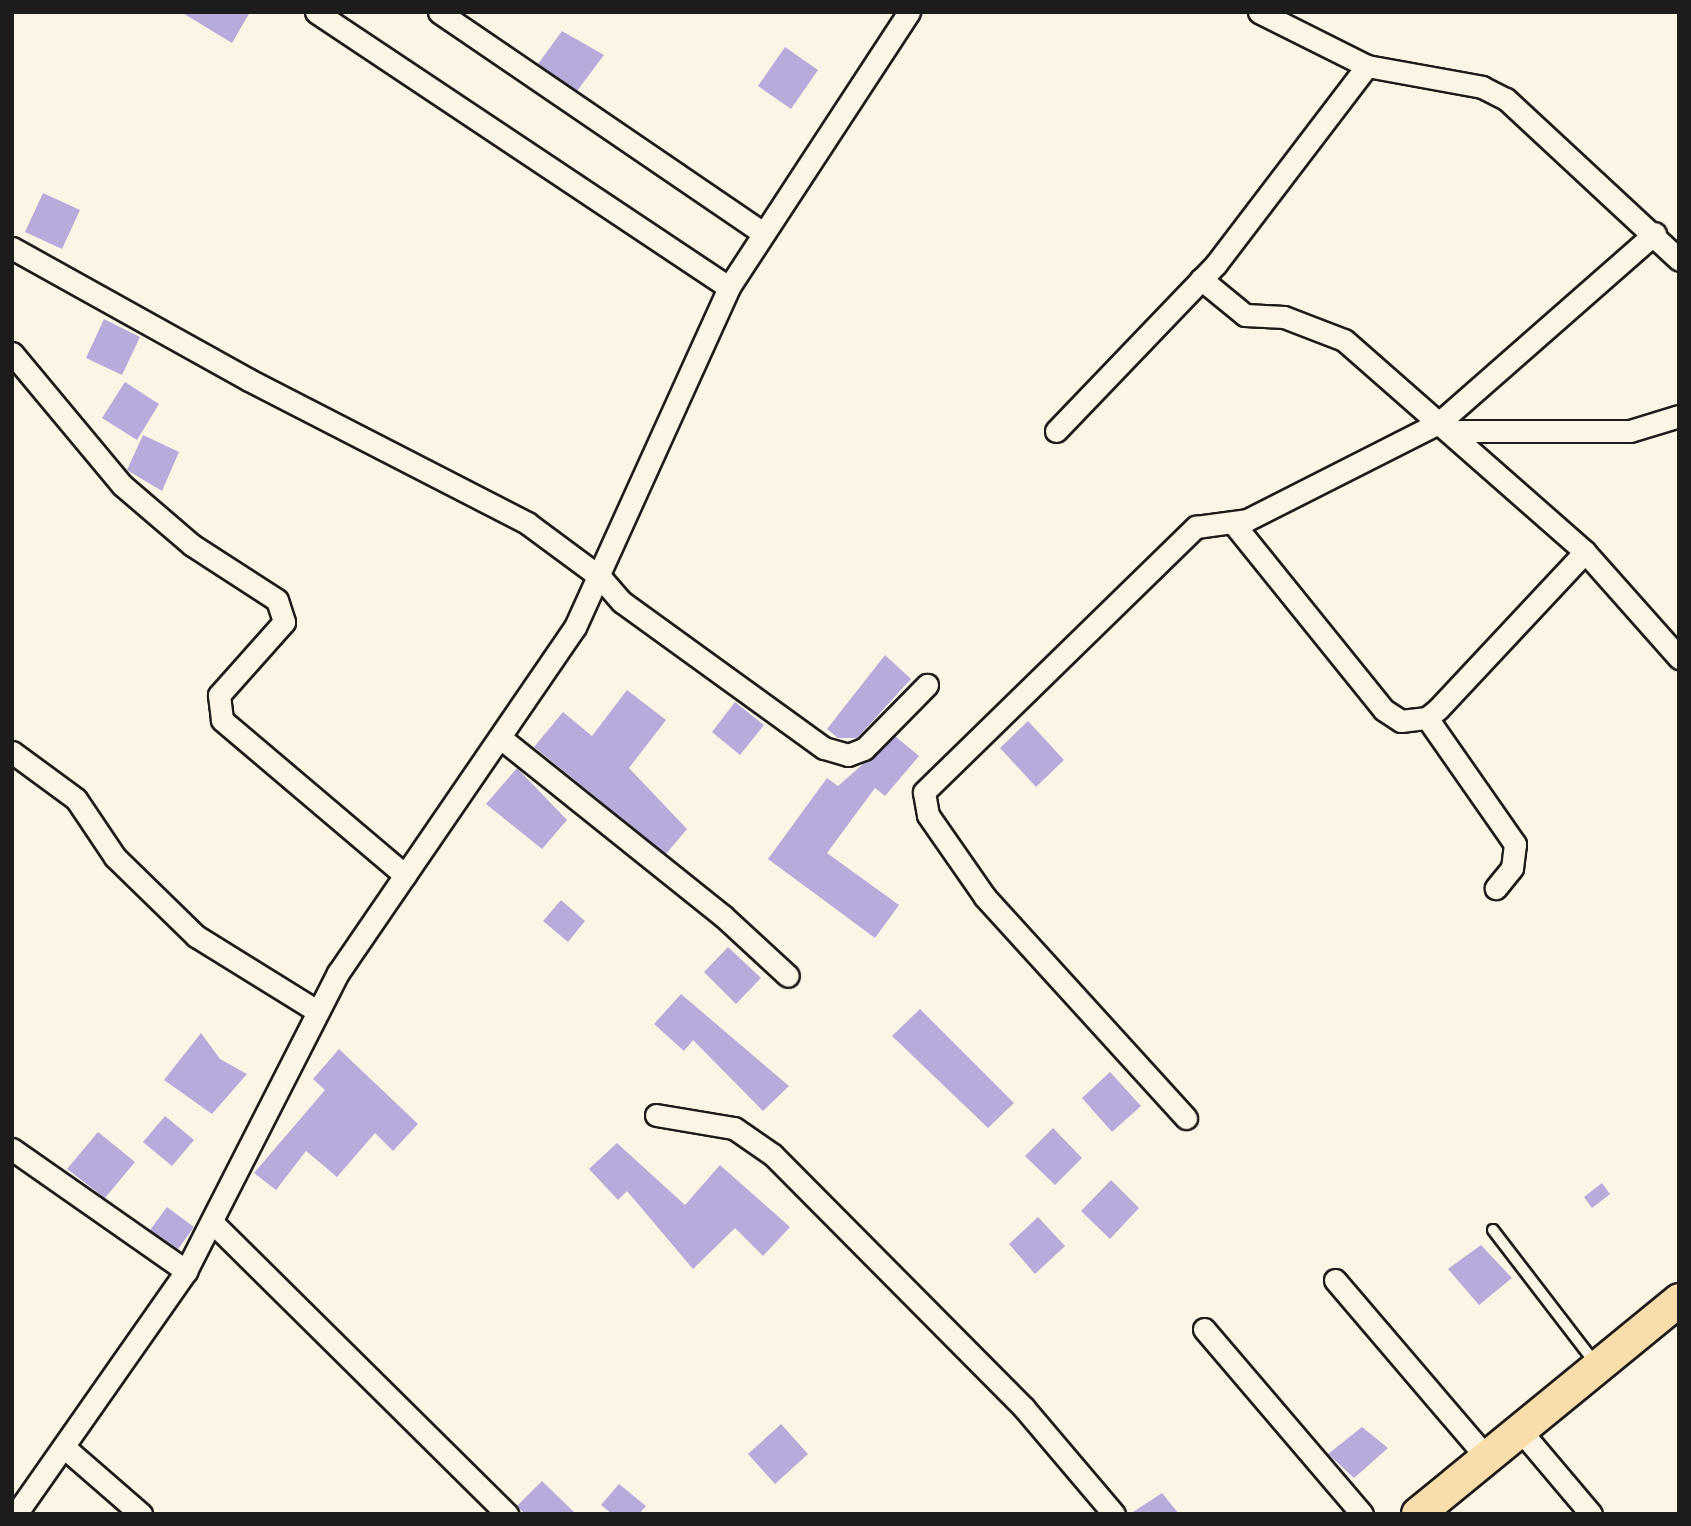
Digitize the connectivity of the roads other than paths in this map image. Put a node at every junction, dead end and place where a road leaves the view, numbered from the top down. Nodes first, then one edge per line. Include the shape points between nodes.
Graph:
1 (316, 12) edge
2 (439, 12) edge
3 (909, 12) edge
4 (1259, 12) edge
5 (1367, 66) junction
6 (761, 232) junction
7 (1655, 233) junction
8 (12, 248) edge
9 (1679, 260) edge
10 (1201, 279) junction
11 (729, 287) junction
12 (12, 353) edge
13 (1679, 416) edge
14 (1445, 426) junction
15 (1056, 431) dead end
16 (1233, 523) junction
17 (1585, 552) junction
18 (600, 577) junction
19 (1679, 658) edge
20 (927, 685) dead end
21 (1427, 718) junction
22 (502, 739) junction
23 (12, 751) edge
24 (405, 875) junction
25 (1496, 887) dead end
26 (788, 976) dead end
27 (317, 1011) junction
28 (656, 1115) dead end
29 (1186, 1118) dead end
30 (12, 1149) edge
31 (213, 1223) junction
32 (1493, 1230) dead end
33 (186, 1271) junction
34 (1335, 1280) dead end
35 (1679, 1300) edge
36 (1204, 1329) dead end
37 (1598, 1366) junction
38 (1520, 1430) junction
39 (65, 1448) junction
40 (1486, 1457) junction
41 (16, 1514) edge
42 (141, 1514) edge
43 (507, 1514) edge
44 (1114, 1514) edge
45 (1362, 1514) edge
46 (1418, 1514) edge
47 (1591, 1514) edge

1 - 11 street
2 - 6 street
3 - 6 street
4 - 5 street
5 - 7 street via 1482,88 1506,99
5 - 10 street
6 - 11 street
7 - 9 street
7 - 14 street
8 - 18 street via 308,412 488,499
10 - 14 street via 1245,315 1284,317 1344,340
10 - 15 street
11 - 18 street
12 - 24 street via 122,485 192,545 277,600 284,622 219,695 222,720
13 - 14 street via 1630,431
14 - 16 street
14 - 17 street
16 - 21 street via 1384,710 1401,721
16 - 29 street via 1196,527 924,792 928,815 985,897
17 - 19 street
17 - 21 street
18 - 20 street via 622,602 824,748 848,755 864,749
18 - 22 street
21 - 25 street via 1515,844 1513,868
22 - 24 street
22 - 26 street via 723,916
23 - 27 street via 76,799 115,857 196,936
24 - 27 street
27 - 31 street
28 - 44 street via 734,1128 774,1155 1024,1408
30 - 33 street
31 - 33 street
31 - 43 street
32 - 37 lane
33 - 39 street
34 - 40 street
35 - 37 main road
36 - 45 street
37 - 38 main road
38 - 40 main road
38 - 47 street
39 - 41 street
39 - 42 street
40 - 46 main road

